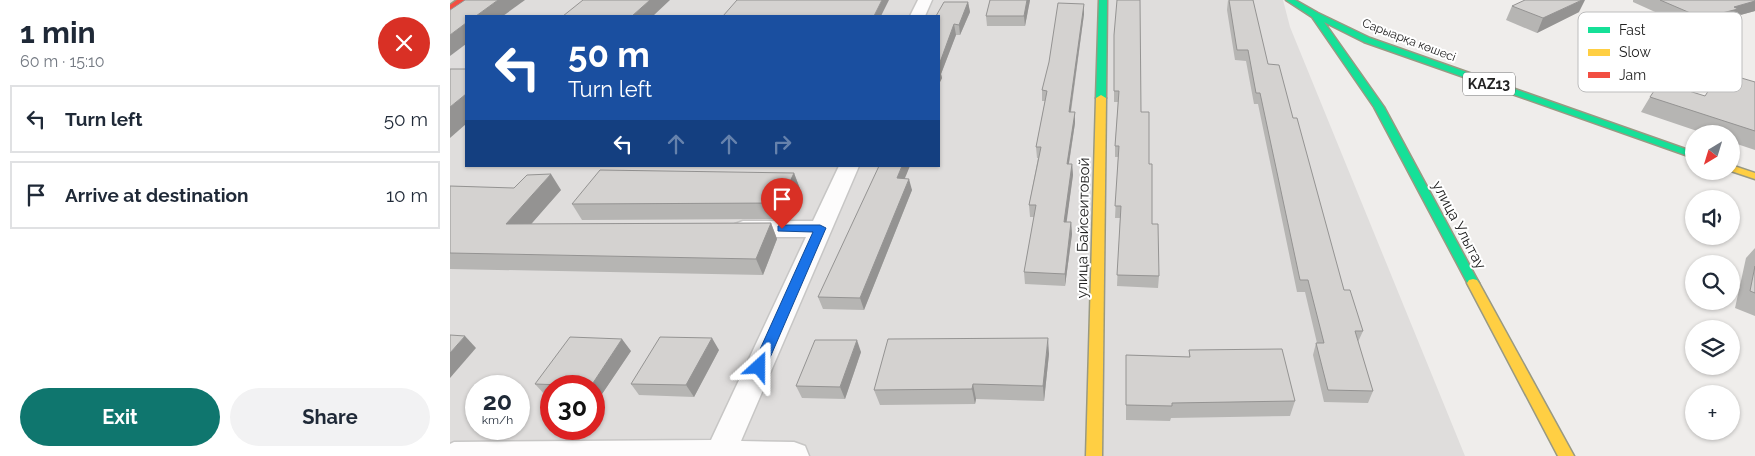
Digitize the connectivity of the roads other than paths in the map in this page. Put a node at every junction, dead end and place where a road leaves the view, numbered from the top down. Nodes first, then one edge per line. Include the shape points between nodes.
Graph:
1 (462, 0) edge
2 (925, 0) edge
3 (1103, 0) edge
4 (1290, 0) edge
5 (450, 8) edge
6 (918, 15) edge
7 (1315, 16) junction
8 (1685, 152) edge
9 (849, 167) edge
10 (1740, 171) edge
11 (1755, 176) edge
12 (820, 228) junction
13 (722, 229) edge
14 (720, 455) edge
15 (454, 456) edge
16 (794, 456) edge
17 (1094, 456) edge
18 (1566, 456) edge

1 - 5 street
2 - 6 street
3 - 17 street, улица Байсеитовой
4 - 7 street, Сарыарқа көшесі / KAZ13
7 - 8 street, Сарыарқа көшесі / KAZ13 via 1434,65
7 - 18 street, улица Улытау via 1379,107
9 - 12 street
10 - 11 street
12 - 13 street
12 - 14 street
14 - 15 street
14 - 16 street

